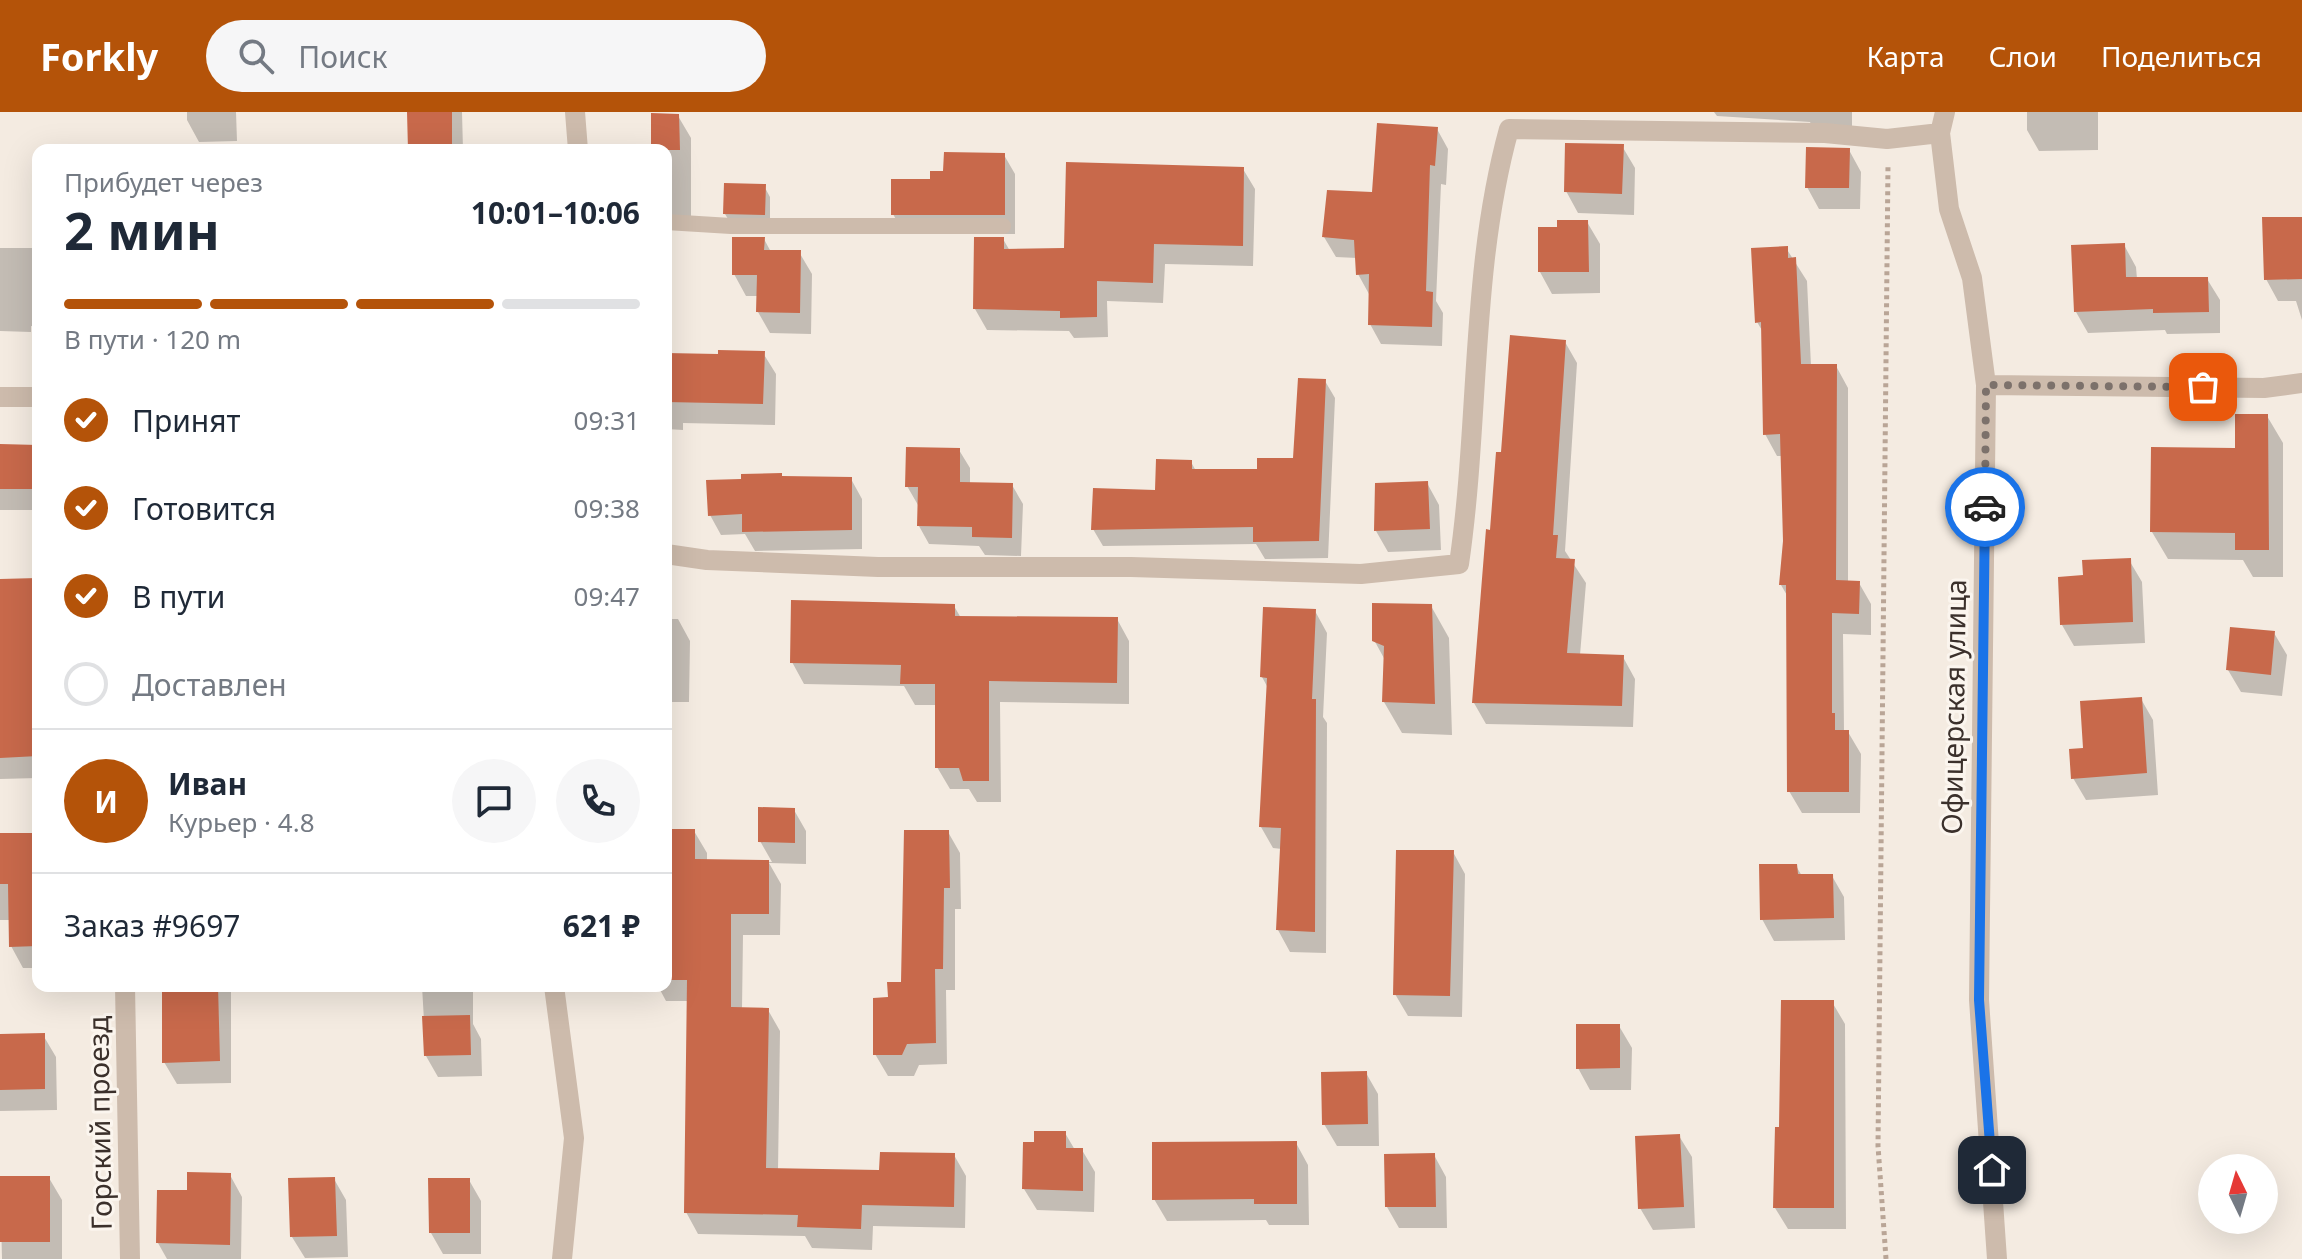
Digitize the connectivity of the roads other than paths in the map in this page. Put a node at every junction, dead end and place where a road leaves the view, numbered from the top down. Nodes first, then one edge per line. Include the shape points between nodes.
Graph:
1 (575, 112) edge
2 (1945, 112) edge
3 (1940, 133) junction
4 (578, 144) edge
5 (672, 222) edge
6 (1003, 226) dead end
7 (2302, 383) edge
8 (1986, 385) junction
9 (0, 397) edge
10 (32, 397) edge
11 (672, 555) edge
12 (125, 992) edge
13 (555, 992) edge
14 (130, 1259) edge
15 (562, 1259) edge
16 (1995, 1259) edge

1 - 4 street
2 - 3 street, Офицерская улица
3 - 8 street, Офицерская улица via 1949,209 1972,278
3 - 11 street via 1887,139 1825,133 1509,129 1494,184 1485,258 1470,488 1459,564 1361,574 878,567
5 - 6 lane
7 - 8 street via 2264,388
8 - 16 street, Офицерская улица via 1979,1000
9 - 10 street
12 - 14 street, Горский проезд
13 - 15 street via 574,1138

